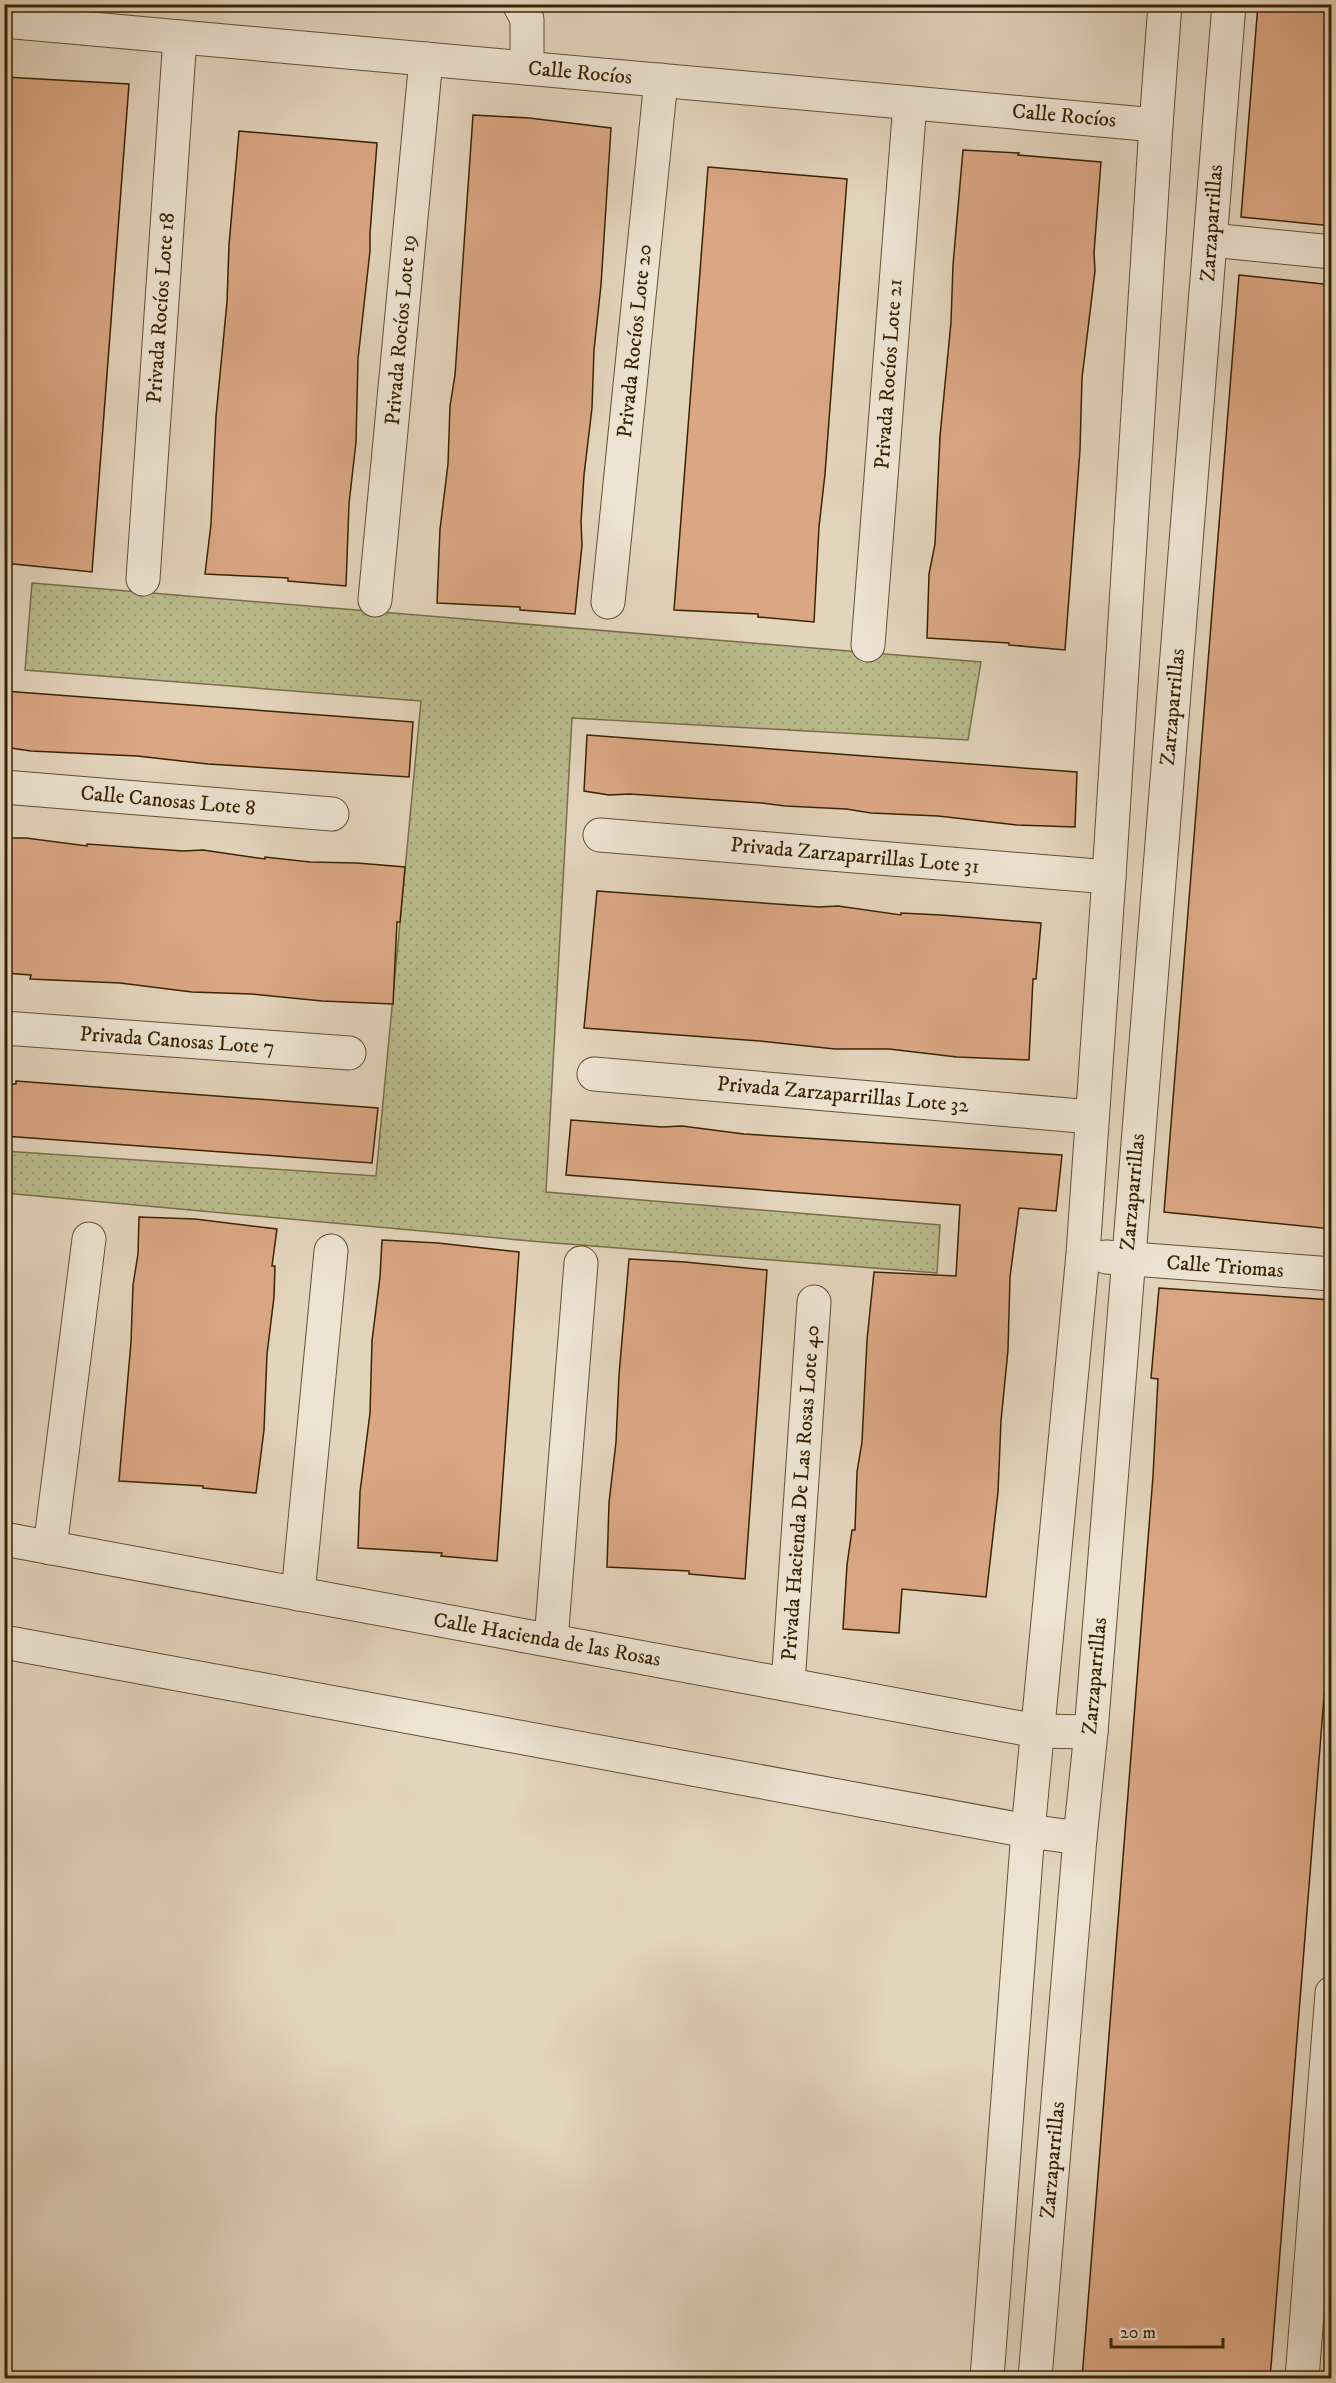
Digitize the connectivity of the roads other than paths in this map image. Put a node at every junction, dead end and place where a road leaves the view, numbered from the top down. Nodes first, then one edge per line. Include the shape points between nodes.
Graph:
1 (519, 4) edge
2 (1165, 4) edge
3 (1228, 4) edge
4 (4, 21) edge
5 (180, 37) junction
6 (426, 59) junction
7 (527, 68) junction
8 (661, 80) junction
9 (910, 103) junction
10 (1156, 124) junction
11 (1211, 240) junction
12 (1332, 252) edge
13 (143, 579) dead end
14 (375, 600) dead end
15 (608, 602) dead end
16 (868, 645) dead end
17 (4, 787) edge
18 (332, 814) dead end
19 (600, 835) dead end
20 (1110, 877) junction
21 (4, 1028) edge
22 (349, 1053) dead end
23 (594, 1074) dead end
24 (1092, 1117) junction
25 (89, 1239) dead end
26 (331, 1251) dead end
27 (1083, 1254) junction
28 (1128, 1260) junction
29 (581, 1263) dead end
30 (1332, 1274) edge
31 (814, 1302) dead end
32 (4, 1539) edge
33 (50, 1548) junction
34 (298, 1594) junction
35 (551, 1640) junction
36 (4, 1642) edge
37 (788, 1684) junction
38 (1037, 1731) junction
39 (1091, 1732) junction
40 (1028, 1831) junction
41 (1080, 1838) junction
42 (1332, 1993) edge
43 (987, 2379) edge
44 (1035, 2379) edge
45 (1302, 2379) edge

1 - 7 street via 526,20
2 - 10 street
3 - 11 street, Zarzaparrillas
4 - 5 street, Calle Rocíos
5 - 6 street, Calle Rocíos
5 - 13 street, Privada Rocíos Lote 18
6 - 7 street, Calle Rocíos
6 - 14 street, Privada Rocíos Lote 19
7 - 8 street, Calle Rocíos
8 - 9 street, Calle Rocíos
8 - 15 street, Privada Rocíos Lote 20
9 - 10 street, Calle Rocíos
9 - 16 street, Privada Rocíos Lote 21
10 - 20 street
11 - 12 street
11 - 28 street, Zarzaparrillas
17 - 18 street, Calle Canosas Lote 8
19 - 20 street, Privada Zarzaparrillas Lote 31
20 - 24 street
21 - 22 street, Privada Canosas Lote 7
23 - 24 street, Privada Zarzaparrillas Lote 32
24 - 27 street
25 - 33 street
26 - 34 street
27 - 28 street, Calle Triomas
27 - 38 street
28 - 30 street, Calle Triomas
28 - 39 street, Zarzaparrillas
29 - 35 street
31 - 37 street, Privada Hacienda De Las Rosas Lote 40
32 - 33 street, Calle Hacienda de las Rosas
33 - 34 street, Calle Hacienda de las Rosas
34 - 35 street, Calle Hacienda de las Rosas
35 - 37 street, Calle Hacienda de las Rosas
36 - 40 street
37 - 38 street, Calle Hacienda de las Rosas
38 - 39 street, Calle Hacienda de las Rosas
38 - 40 street
39 - 41 street, Zarzaparrillas
40 - 41 street
40 - 43 street
41 - 44 street, Zarzaparrillas
42 - 45 street

